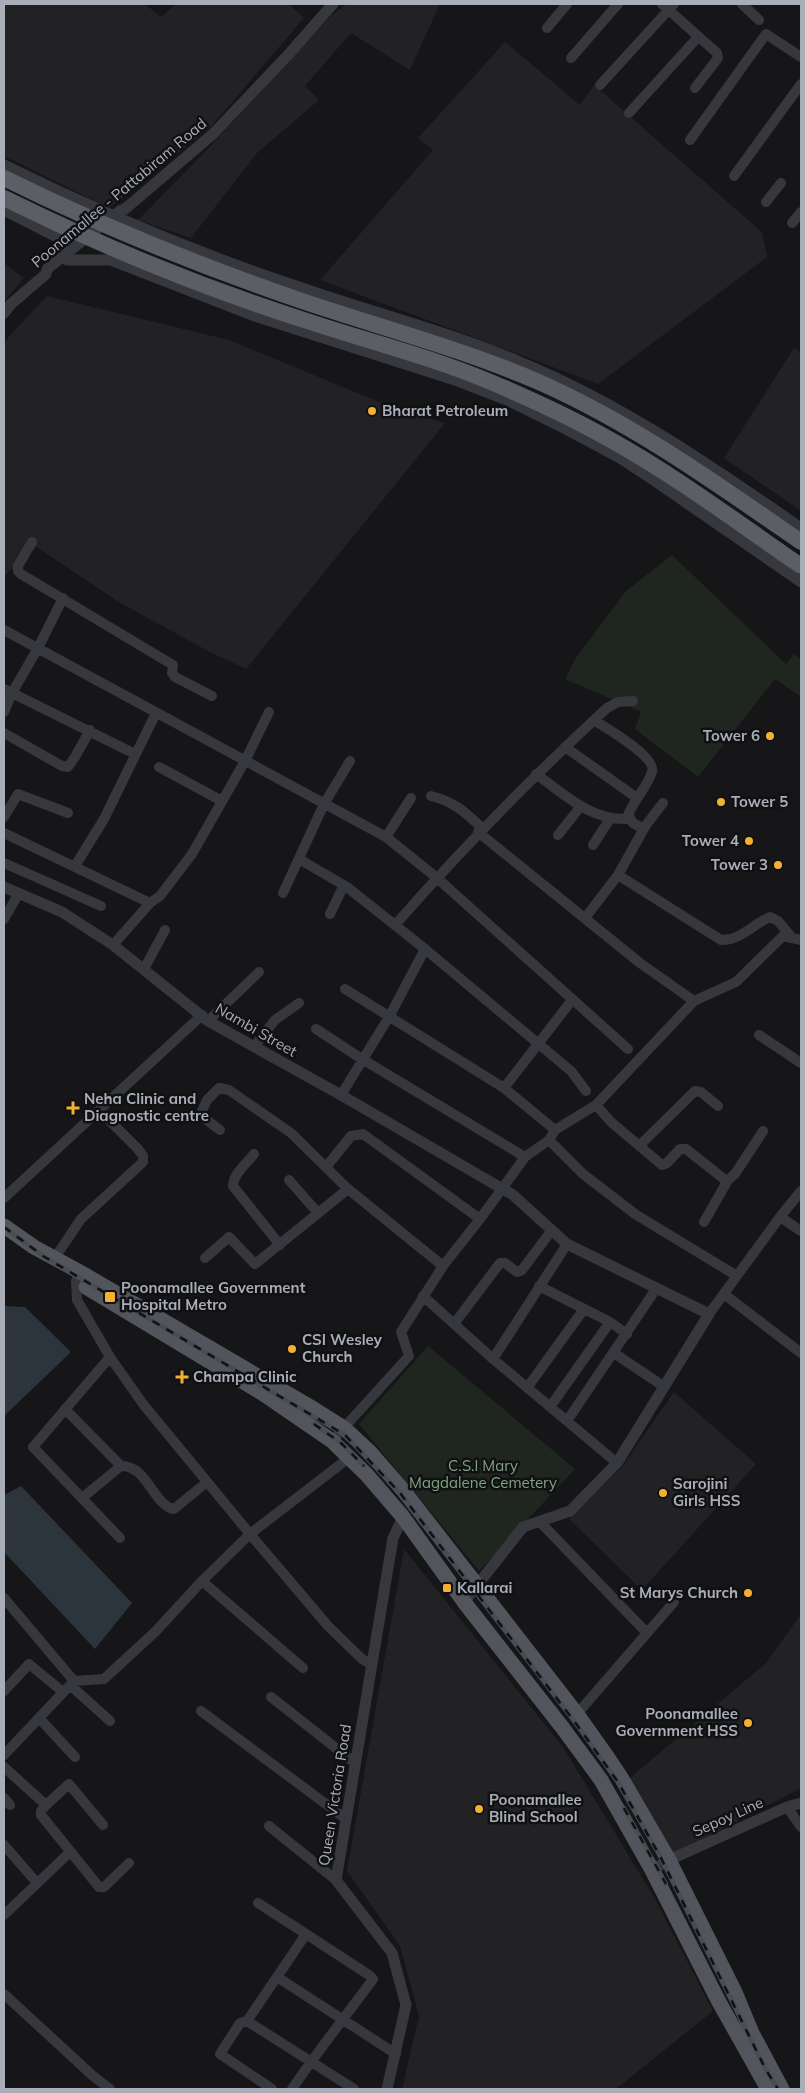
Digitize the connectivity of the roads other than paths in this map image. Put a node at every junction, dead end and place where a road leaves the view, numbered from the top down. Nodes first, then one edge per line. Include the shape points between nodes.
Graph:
1 (333, 4) edge
2 (567, 4) edge
3 (618, 4) edge
4 (742, 4) edge
5 (668, 6) edge
6 (759, 20) dead end
7 (546, 28) dead end
8 (698, 37) junction
9 (801, 57) edge
10 (571, 58) dead end
11 (801, 84) edge
12 (600, 85) dead end
13 (695, 88) dead end
14 (630, 113) dead end
15 (690, 140) dead end
16 (4, 165) edge
17 (734, 176) dead end
18 (4, 178) edge
19 (781, 183) dead end
20 (4, 198) edge
21 (766, 202) dead end
22 (4, 210) edge
23 (801, 212) edge
24 (111, 222) junction
25 (792, 223) dead end
26 (60, 232) junction
27 (90, 238) junction
28 (67, 257) junction
29 (4, 313) edge
30 (801, 528) edge
31 (32, 542) dead end
32 (801, 542) edge
33 (801, 566) edge
34 (801, 582) edge
35 (63, 598) junction
36 (4, 630) edge
37 (38, 648) junction
38 (8, 691) edge
39 (212, 696) dead end
40 (633, 701) dead end
41 (4, 712) edge
42 (269, 712) dead end
43 (156, 713) junction
44 (594, 720) junction
45 (90, 730) junction
46 (4, 733) edge
47 (566, 747) junction
48 (135, 754) junction
49 (350, 760) dead end
50 (245, 761) junction
51 (159, 767) dead end
52 (536, 774) junction
53 (431, 796) dead end
54 (411, 798) dead end
55 (637, 798) junction
56 (222, 801) junction
57 (663, 803) dead end
58 (324, 804) junction
59 (581, 806) junction
60 (68, 813) dead end
61 (4, 816) edge
62 (610, 819) junction
63 (629, 819) junction
64 (644, 829) junction
65 (480, 830) junction
66 (4, 833) edge
67 (558, 835) dead end
68 (386, 837) junction
69 (593, 845) dead end
70 (299, 859) junction
71 (4, 863) edge
72 (75, 866) junction
73 (618, 874) junction
74 (436, 878) junction
75 (344, 885) junction
76 (4, 887) edge
77 (19, 892) junction
78 (283, 893) dead end
79 (150, 903) junction
80 (101, 906) dead end
81 (330, 914) dead end
82 (584, 918) junction
83 (4, 919) edge
84 (395, 925) junction
85 (165, 930) dead end
86 (797, 939) edge
87 (113, 945) junction
88 (425, 949) junction
89 (144, 970) junction
90 (259, 972) dead end
91 (345, 990) dead end
92 (572, 1000) junction
93 (694, 1001) junction
94 (299, 1003) dead end
95 (389, 1017) junction
96 (205, 1018) junction
97 (316, 1029) dead end
98 (759, 1036) dead end
99 (538, 1043) junction
100 (254, 1047) junction
101 (628, 1049) dead end
102 (362, 1059) junction
103 (801, 1063) edge
104 (504, 1088) junction
105 (586, 1091) dead end
106 (341, 1095) junction
107 (596, 1105) junction
108 (718, 1106) dead end
109 (99, 1110) junction
110 (220, 1130) dead end
111 (555, 1130) junction
112 (763, 1131) dead end
113 (549, 1140) junction
114 (639, 1146) junction
115 (254, 1154) dead end
116 (525, 1157) junction
117 (326, 1167) junction
118 (289, 1180) dead end
119 (728, 1180) junction
120 (348, 1189) junction
121 (502, 1189) junction
122 (801, 1191) edge
123 (4, 1198) edge
124 (318, 1213) junction
125 (780, 1217) junction
126 (480, 1219) junction
127 (704, 1222) dead end
128 (4, 1226) edge
129 (552, 1230) junction
130 (801, 1231) edge
131 (4, 1237) edge
132 (567, 1244) junction
133 (280, 1245) junction
134 (205, 1258) dead end
135 (54, 1259) junction
136 (444, 1266) junction
137 (737, 1276) junction
138 (78, 1277) junction
139 (539, 1286) junction
140 (656, 1288) junction
141 (724, 1294) junction
142 (423, 1296) junction
143 (584, 1309) junction
144 (708, 1314) junction
145 (610, 1322) junction
146 (454, 1324) junction
147 (627, 1334) junction
148 (614, 1352) junction
149 (801, 1352) edge
150 (110, 1357) junction
151 (493, 1359) junction
152 (663, 1386) junction
153 (528, 1388) junction
154 (550, 1407) junction
155 (66, 1409) junction
156 (567, 1421) junction
157 (344, 1428) junction
158 (332, 1441) junction
159 (350, 1457) junction
160 (617, 1463) junction
161 (121, 1466) junction
162 (207, 1482) junction
163 (82, 1498) junction
164 (403, 1517) junction
165 (540, 1522) junction
166 (250, 1534) junction
167 (120, 1538) dead end
168 (202, 1581) junction
169 (476, 1585) junction
170 (4, 1598) edge
171 (464, 1602) junction
172 (674, 1602) dead end
173 (647, 1633) junction
174 (372, 1665) junction
175 (303, 1668) dead end
176 (69, 1686) junction
177 (4, 1690) edge
178 (270, 1697) dead end
179 (201, 1711) dead end
180 (577, 1714) junction
181 (40, 1719) junction
182 (110, 1721) dead end
183 (4, 1755) edge
184 (75, 1757) dead end
185 (355, 1763) junction
186 (4, 1767) edge
187 (801, 1803) edge
188 (46, 1806) junction
189 (787, 1807) junction
190 (346, 1819) junction
191 (103, 1825) dead end
192 (269, 1826) dead end
193 (801, 1827) edge
194 (4, 1845) edge
195 (70, 1852) junction
196 (668, 1860) junction
197 (129, 1863) dead end
198 (652, 1870) junction
199 (336, 1880) junction
200 (37, 1883) junction
201 (258, 1903) dead end
202 (4, 1915) edge
203 (306, 1934) junction
204 (277, 1977) junction
205 (4, 1994) edge
206 (342, 2020) junction
207 (247, 2021) junction
208 (396, 2054) junction
209 (311, 2062) junction
210 (110, 2089) edge
211 (272, 2089) edge
212 (292, 2089) edge
213 (354, 2089) edge
214 (387, 2089) edge
215 (768, 2089) edge
216 (782, 2089) edge

1 - 24 street, Poonamallee - Pattabiram Road via 213,134
2 - 7 street
3 - 10 street
4 - 6 street
5 - 8 street
5 - 12 street
8 - 13 street via 717,53 718,58
8 - 14 street
9 - 15 street via 766,34
11 - 17 street
16 - 24 street
18 - 24 highway
19 - 21 street
20 - 26 highway
22 - 26 street
23 - 25 street
24 - 27 street, Poonamallee - Pattabiram Road
24 - 30 street via 476,344 545,373 652,428
24 - 32 highway via 228,275 460,351 542,384 601,412 660,446
26 - 27 highway
26 - 28 street
27 - 28 street, Poonamallee - Pattabiram Road
27 - 33 highway via 224,292 470,374 529,398 647,462
28 - 29 street, Poonamallee - Pattabiram Road
28 - 34 street via 112,260 255,316 507,400 627,463
31 - 35 street via 18,571
35 - 37 street
35 - 39 street via 173,664 175,678
36 - 37 street
37 - 38 street
37 - 43 street
38 - 41 street
38 - 45 street
40 - 44 street via 618,702
42 - 50 street
43 - 48 street
43 - 50 street
44 - 47 street
44 - 55 street via 652,763 650,776
45 - 46 street via 68,767
45 - 48 street
47 - 52 street
47 - 55 street
48 - 72 street via 104,819
49 - 58 street
50 - 56 street
50 - 58 street
51 - 56 street
52 - 59 street
52 - 65 street
53 - 65 street via 457,805
54 - 68 street
55 - 63 street
56 - 79 street via 192,854 160,896
57 - 64 street
58 - 68 street
58 - 70 street
59 - 62 street
59 - 67 street
60 - 61 street via 18,794
62 - 63 street
62 - 69 street
63 - 64 street
64 - 73 street
65 - 74 street
65 - 82 street
66 - 72 street
68 - 74 street
70 - 75 street
70 - 78 street
71 - 80 street
72 - 79 street
73 - 82 street
73 - 86 street via 721,940 748,931 770,917
74 - 84 street
74 - 92 street
75 - 81 street
75 - 84 street
76 - 77 street, Nambi Street
77 - 83 street
77 - 87 street, Nambi Street via 62,912
79 - 87 street
82 - 93 street
84 - 88 street
85 - 89 street
86 - 93 street via 783,936 736,982
87 - 89 street, Nambi Street
88 - 95 street
88 - 99 street
89 - 96 street, Nambi Street
90 - 96 street
91 - 95 street
92 - 99 street
92 - 101 street
93 - 107 street
94 - 100 street via 275,1020
95 - 102 street
95 - 104 street
96 - 100 street, Nambi Street
96 - 109 street
97 - 102 street
98 - 103 street
99 - 104 street
99 - 105 street via 571,1071
100 - 106 street, Nambi Street
102 - 106 street
102 - 116 street
104 - 111 street
106 - 121 street, Nambi Street
107 - 111 street
107 - 114 street
108 - 114 street via 695,1091
109 - 123 street
109 - 135 street via 138,1149 143,1162 81,1219
110 - 117 street via 204,1118 202,1111 207,1100 220,1088 230,1090 291,1133
111 - 113 street
112 - 119 street
113 - 116 street
113 - 137 street via 583,1174 635,1214
114 - 119 street via 664,1165 680,1149 686,1148
115 - 133 street via 233,1181 233,1186
116 - 121 street
117 - 120 street
117 - 126 street via 351,1136 363,1134
118 - 124 street
119 - 127 street
120 - 124 street
120 - 136 street
121 - 126 street
121 - 129 street, Nambi Street
122 - 125 street
124 - 133 street
125 - 130 street
125 - 137 street
126 - 136 street
128 - 135 main road
129 - 132 street, Nambi Street
129 - 146 street via 522,1270 517,1272 505,1263 498,1264
131 - 138 main road via 24,1251
132 - 139 street
132 - 140 street, Nambi Street
133 - 134 street via 255,1264 229,1237
135 - 138 main road
136 - 142 street
137 - 141 street
138 - 150 street via 77,1300
138 - 157 main road
138 - 158 main road
139 - 143 street
139 - 151 street
140 - 144 street, Nambi Street
140 - 147 street
141 - 144 street
141 - 149 street
142 - 146 street
142 - 157 street via 401,1332 409,1356
143 - 145 street
143 - 153 street
144 - 152 street
145 - 147 street
145 - 154 street
146 - 151 street
147 - 148 street
148 - 152 street
148 - 156 street
150 - 155 street
150 - 162 street
151 - 153 street
152 - 160 street
153 - 154 street
154 - 156 street
155 - 161 street
155 - 163 street via 33,1447
156 - 160 street
157 - 158 street
157 - 169 main road via 369,1450 403,1490
158 - 159 main road
159 - 164 main road
159 - 166 street
160 - 165 street via 570,1511
161 - 162 street via 140,1474 165,1504 174,1509
161 - 163 street
162 - 166 street
163 - 167 street
164 - 171 main road
164 - 174 street, Queen Victoria Road via 393,1538
165 - 169 street via 523,1527
165 - 173 street
166 - 168 street
166 - 174 street via 328,1626
168 - 175 street
168 - 176 street via 156,1631 104,1678
169 - 171 street
169 - 180 main road
170 - 176 street
171 - 198 main road via 601,1780
172 - 173 street
173 - 180 street
174 - 185 street, Queen Victoria Road
176 - 177 street via 29,1664
176 - 181 street
176 - 182 street
178 - 185 street
179 - 190 street
180 - 196 main road via 622,1779
181 - 183 street
181 - 184 street
185 - 190 street, Queen Victoria Road
186 - 188 street
187 - 189 street, Sepoy Line
188 - 191 street via 69,1784
188 - 195 street via 41,1815
189 - 193 street
189 - 196 street, Sepoy Line
190 - 199 street, Queen Victoria Road
192 - 199 street
194 - 200 street
195 - 197 street via 101,1888
195 - 200 street
196 - 198 street, Sepoy Line
196 - 216 main road
198 - 215 main road via 719,2002
199 - 208 street, Queen Victoria Road via 392,1953 406,2005
200 - 202 street
201 - 203 street
203 - 204 street
203 - 206 street via 373,1979
204 - 206 street
204 - 207 street
205 - 210 street
206 - 208 street
206 - 209 street
207 - 209 street
207 - 211 street via 240,2023 220,2054
208 - 214 street, Queen Victoria Road
209 - 212 street
209 - 213 street

